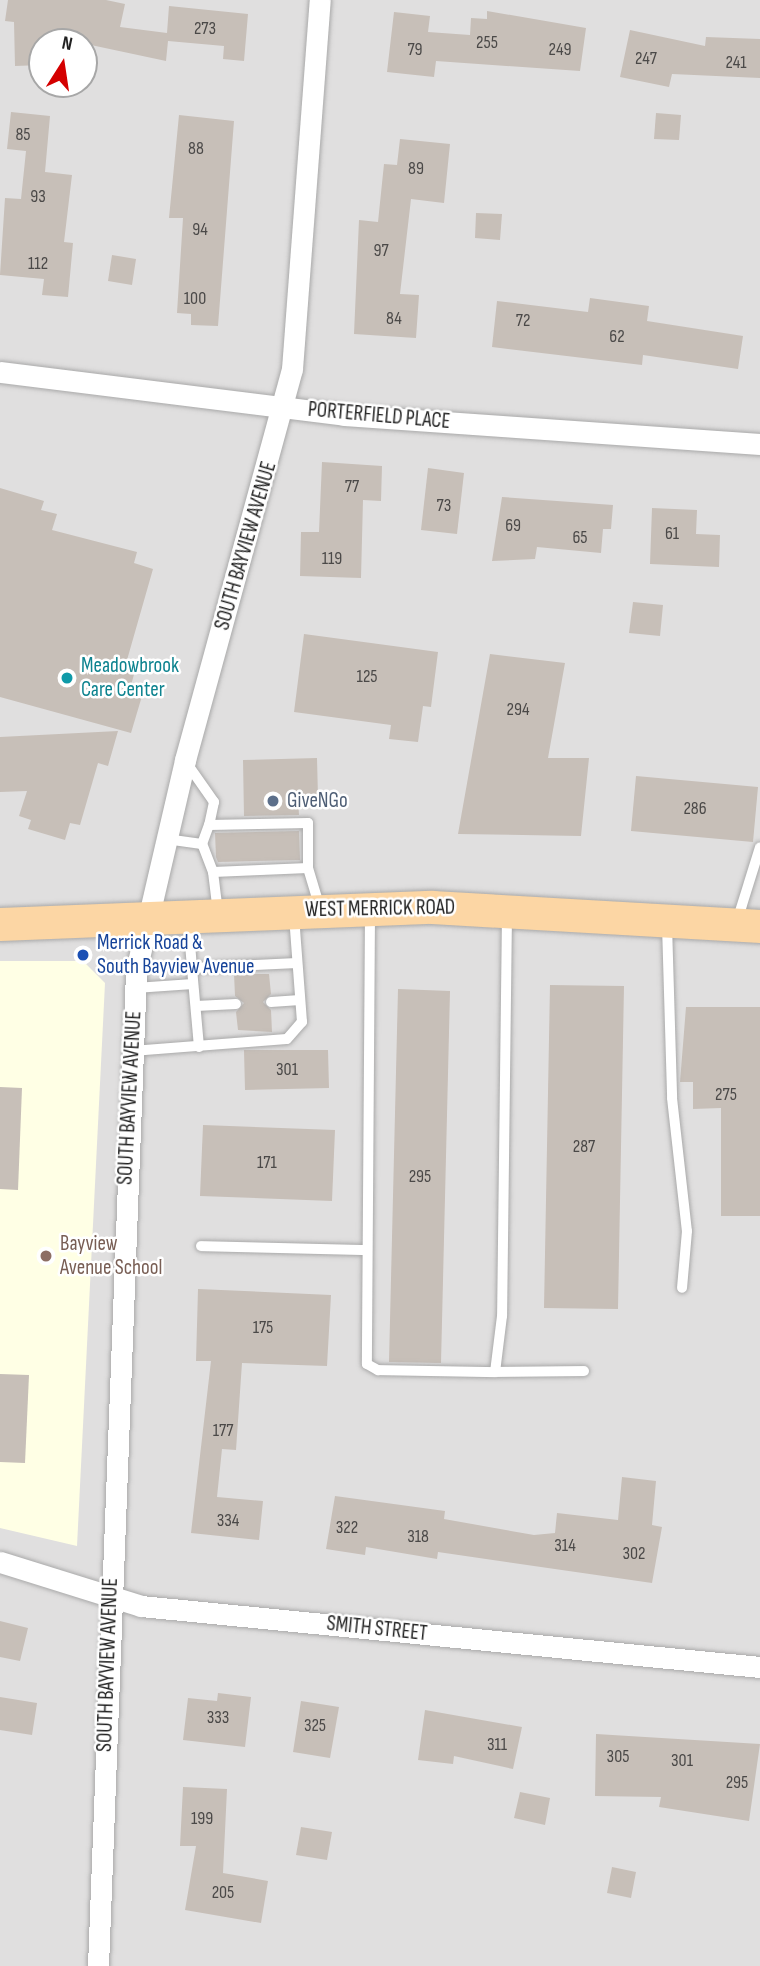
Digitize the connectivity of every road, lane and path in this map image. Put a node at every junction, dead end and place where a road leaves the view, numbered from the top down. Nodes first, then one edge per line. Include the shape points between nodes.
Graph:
1 (320, 0) edge
2 (0, 372) edge
3 (280, 406) junction
4 (760, 444) edge
5 (185, 760) junction
6 (209, 825) junction
7 (166, 839) junction
8 (202, 844) junction
9 (760, 847) edge
10 (308, 868) junction
11 (212, 872) junction
12 (370, 908) junction
13 (507, 908) junction
14 (307, 911) junction
15 (203, 916) junction
16 (145, 918) junction
17 (667, 918) junction
18 (0, 924) edge
19 (748, 925) edge
20 (298, 963) junction
21 (192, 968) junction
22 (193, 984) junction
23 (135, 988) junction
24 (300, 1000) junction
25 (271, 1002) dead end
26 (236, 1004) dead end
27 (196, 1006) junction
28 (199, 1047) junction
29 (132, 1051) junction
30 (201, 1246) dead end
31 (367, 1250) junction
32 (682, 1288) dead end
33 (584, 1371) dead end
34 (495, 1372) junction
35 (0, 1562) edge
36 (111, 1591) junction
37 (760, 1667) edge
38 (97, 1966) edge

1 - 3 street, SOUTH BAYVIEW AVENUE via 292,369
2 - 3 street, PORTERFIELD PLACE
3 - 4 street, PORTERFIELD PLACE
3 - 5 street, SOUTH BAYVIEW AVENUE via 271,459
5 - 6 lane via 214,802
5 - 7 street, SOUTH BAYVIEW AVENUE
6 - 8 lane
6 - 10 lane via 237,828 308,823
7 - 8 lane
7 - 16 street, SOUTH BAYVIEW AVENUE
8 - 11 lane
9 - 19 lane
10 - 11 lane via 238,866
10 - 14 lane
11 - 15 lane
12 - 13 main road, WEST MERRICK ROAD
12 - 14 main road, WEST MERRICK ROAD
12 - 31 lane
13 - 17 main road, WEST MERRICK ROAD
13 - 34 lane via 502,1316
14 - 15 main road, WEST MERRICK ROAD
14 - 20 lane
15 - 16 main road, WEST MERRICK ROAD
15 - 21 lane
16 - 18 main road, WEST MERRICK ROAD
16 - 23 street, SOUTH BAYVIEW AVENUE
17 - 19 main road, WEST MERRICK ROAD
17 - 32 lane via 672,1098 687,1231
20 - 21 lane
20 - 24 lane
21 - 22 lane
22 - 23 lane
22 - 27 lane
23 - 29 street, SOUTH BAYVIEW AVENUE
24 - 25 lane
24 - 28 lane via 302,1022 286,1039
26 - 27 lane
27 - 28 lane
28 - 29 lane
29 - 36 street, SOUTH BAYVIEW AVENUE
30 - 31 lane
31 - 34 lane via 368,1364 378,1370
33 - 34 lane
35 - 36 street, SMITH STREET
36 - 37 street, SMITH STREET via 141,1606
36 - 38 street, SOUTH BAYVIEW AVENUE

